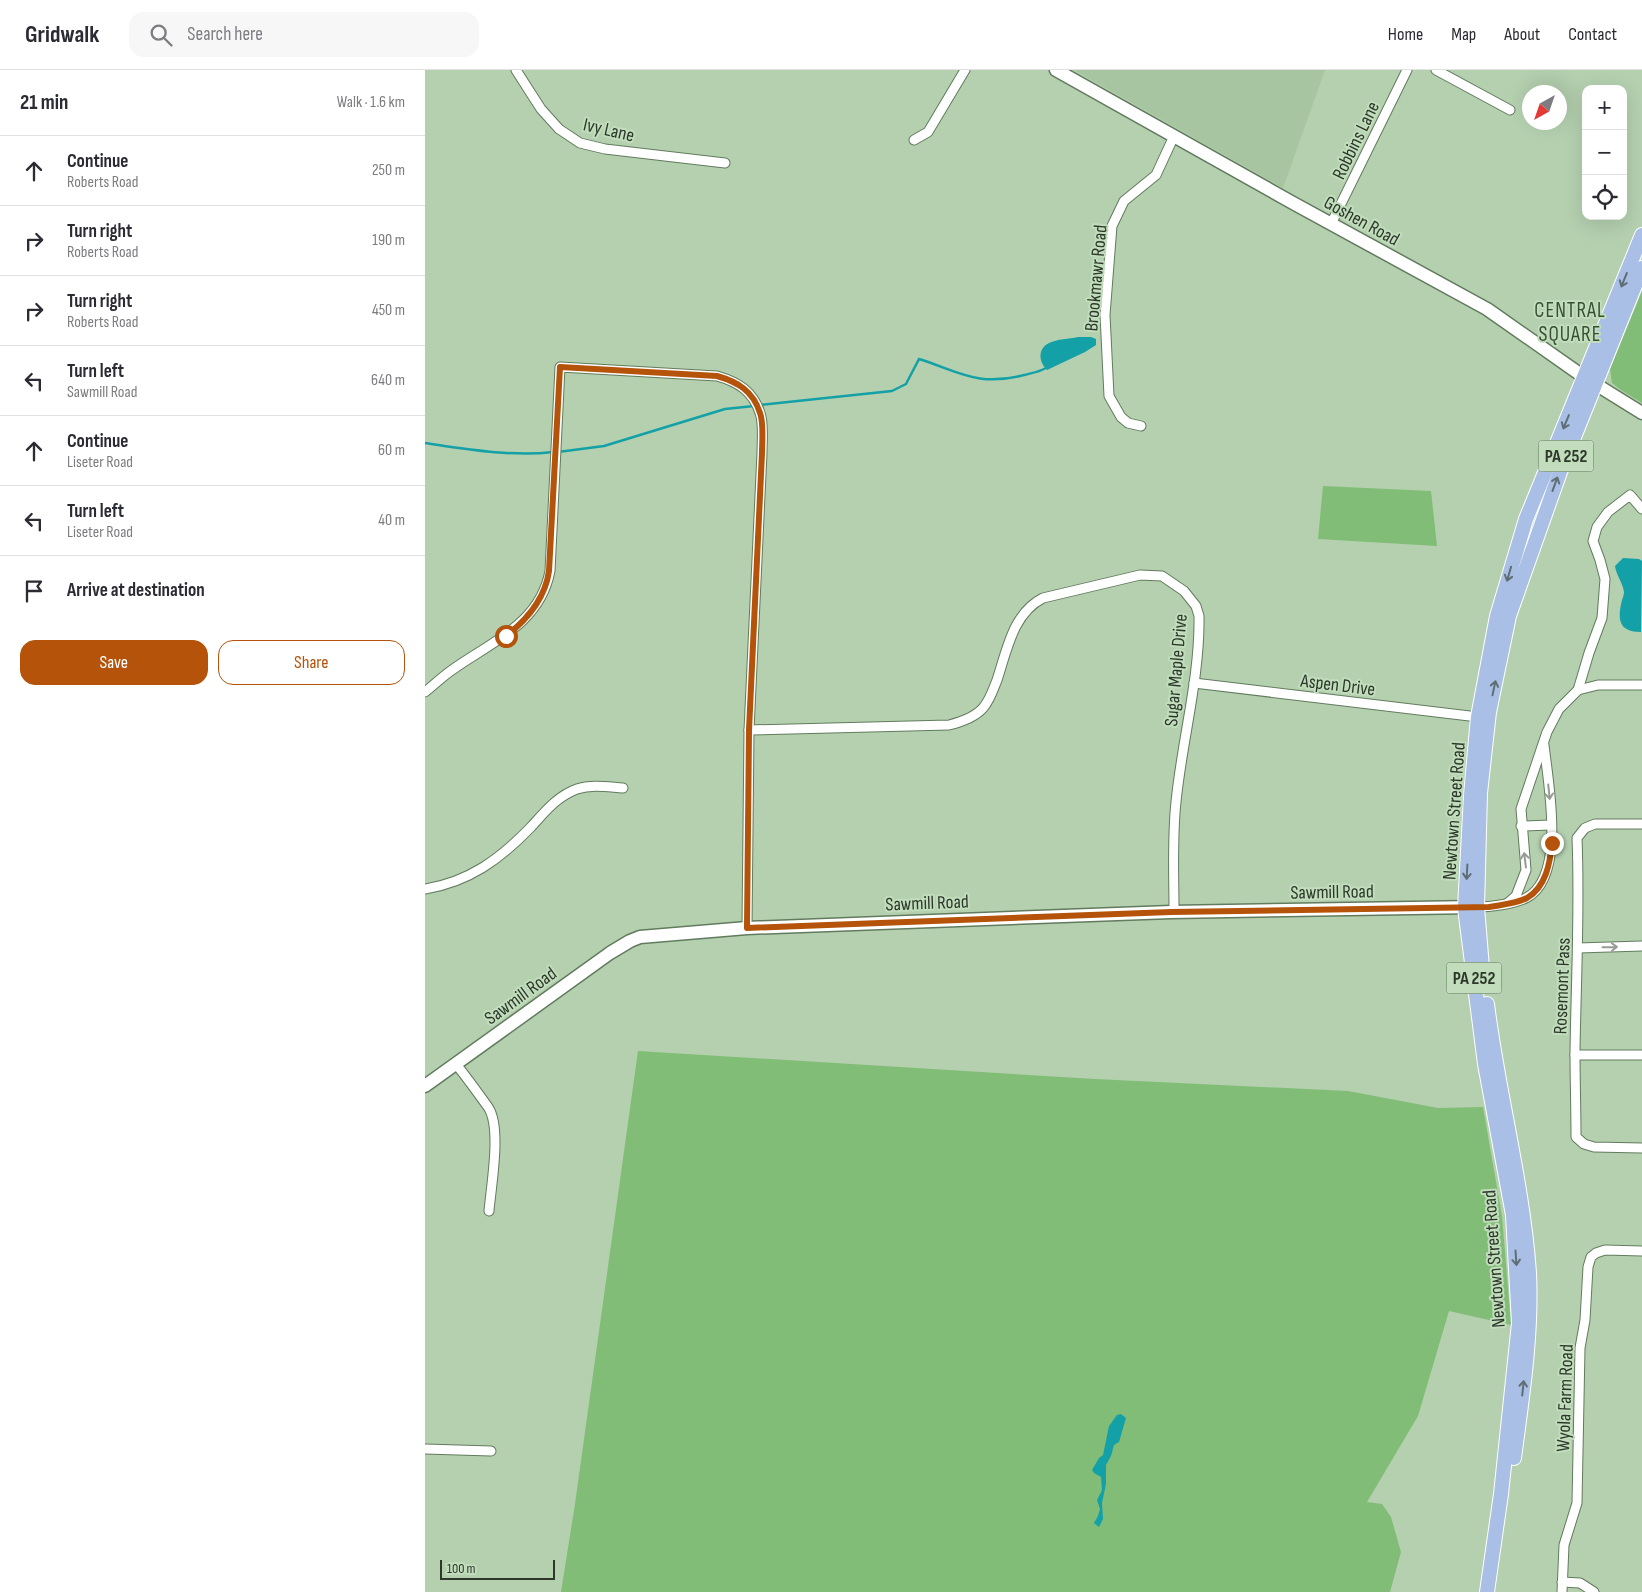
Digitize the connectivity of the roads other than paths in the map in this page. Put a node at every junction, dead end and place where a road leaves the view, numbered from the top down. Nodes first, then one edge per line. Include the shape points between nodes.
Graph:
1 (516, 70) edge
2 (965, 70) edge
3 (1056, 70) edge
4 (1407, 70) edge
5 (1436, 70) edge
6 (1510, 110) dead end
7 (1174, 136) junction
8 (914, 140) dead end
9 (725, 163) dead end
10 (1331, 224) junction
11 (1642, 235) edge
12 (1642, 268) edge
13 (1589, 380) junction
14 (1642, 413) edge
15 (1141, 426) dead end
16 (1642, 509) edge
17 (1516, 551) junction
18 (1530, 553) junction
19 (1194, 682) junction
20 (1642, 685) edge
21 (1579, 690) junction
22 (425, 692) edge
23 (1478, 718) junction
24 (749, 730) junction
25 (1544, 744) junction
26 (623, 788) dead end
27 (1642, 824) edge
28 (1551, 825) junction
29 (1521, 826) junction
30 (425, 889) edge
31 (1508, 903) junction
32 (1471, 907) junction
33 (1174, 912) junction
34 (747, 928) junction
35 (1642, 946) edge
36 (1578, 948) junction
37 (1575, 1055) junction
38 (1642, 1055) edge
39 (456, 1064) junction
40 (425, 1086) edge
41 (1642, 1148) edge
42 (489, 1211) dead end
43 (1642, 1251) edge
44 (425, 1449) edge
45 (491, 1451) dead end
46 (1563, 1582) junction
47 (1487, 1592) edge
48 (1496, 1592) edge
49 (1562, 1592) edge
50 (1594, 1592) edge

1 - 9 street, Ivy Lane via 541,109 559,129 580,143 605,149
2 - 8 street via 928,132
3 - 7 street, Goshen Road
4 - 10 street, Robbins Lane
5 - 6 street
7 - 10 street, Goshen Road
7 - 15 street, Brookmawr Road via 1156,175 1124,201 1113,226 1105,315 1109,396 1121,416 1129,423
10 - 13 street, Goshen Road via 1487,309
11 -> 13 main road, Newtown Street Road / PA 252
12 - 13 main road, Newtown Street Road / PA 252
13 - 14 street, Goshen Road
13 -> 17 main road, Newtown Street Road / PA 252 via 1525,519
18 -> 13 main road, Newtown Street Road / PA 252
16 - 21 street via 1630,495 1608,512 1597,527 1593,541 1605,579 1602,618
17 - 18 main road
17 -> 23 main road, Newtown Street Road / PA 252 via 1497,616
32 -> 18 main road, Newtown Street Road / PA 252 via 1489,712 1509,616
19 - 23 street, Aspen Drive
19 - 24 street, Sugar Maple Drive via 1199,625 1196,606 1185,591 1162,576 1140,575 1033,603 1019,619 991,697 983,708 961,722 949,725
19 - 33 street, Sugar Maple Drive via 1175,802
20 - 21 street via 1598,685
21 - 25 street via 1559,709
22 - 24 street via 451,670 517,628 538,603 547,583 560,367 717,376 733,380 748,391 761,414
23 -> 32 main road, Newtown Street Road / PA 252 via 1471,795
24 - 34 street
25 -> 28 street
25 - 29 street via 1521,809
26 - 30 street via 592,786 567,794 487,866 458,880
27 - 36 street, Rosemont Pass via 1595,824 1585,828 1577,838
28 - 29 street
28 - 31 street via 1550,862 1544,878 1526,898
31 -> 29 street via 1516,896 1526,870
31 - 32 street
32 - 33 street, Sawmill Road
32 -> 47 main road, Newtown Street Road / PA 252 via 1485,1064 1513,1215 1518,1289 1518,1332
48 -> 32 main road, Newtown Street Road / PA 252 via 1523,1392 1529,1273 1524,1225
33 - 34 street, Sawmill Road
34 - 39 street, Sawmill Road via 650,936 630,941
36 -> 35 street
36 - 37 street, Rosemont Pass
37 - 38 street
37 - 41 street, Rosemont Pass via 1576,1137 1594,1147
39 - 40 street, Sawmill Road
39 - 42 street via 489,1108 493,1125 496,1139
43 - 46 street, Wyola Farm Road via 1605,1250 1591,1257 1588,1267 1585,1320 1579,1348 1577,1503 1564,1544
44 - 45 street
46 - 49 street, Wyola Farm Road
46 - 50 street via 1580,1583

